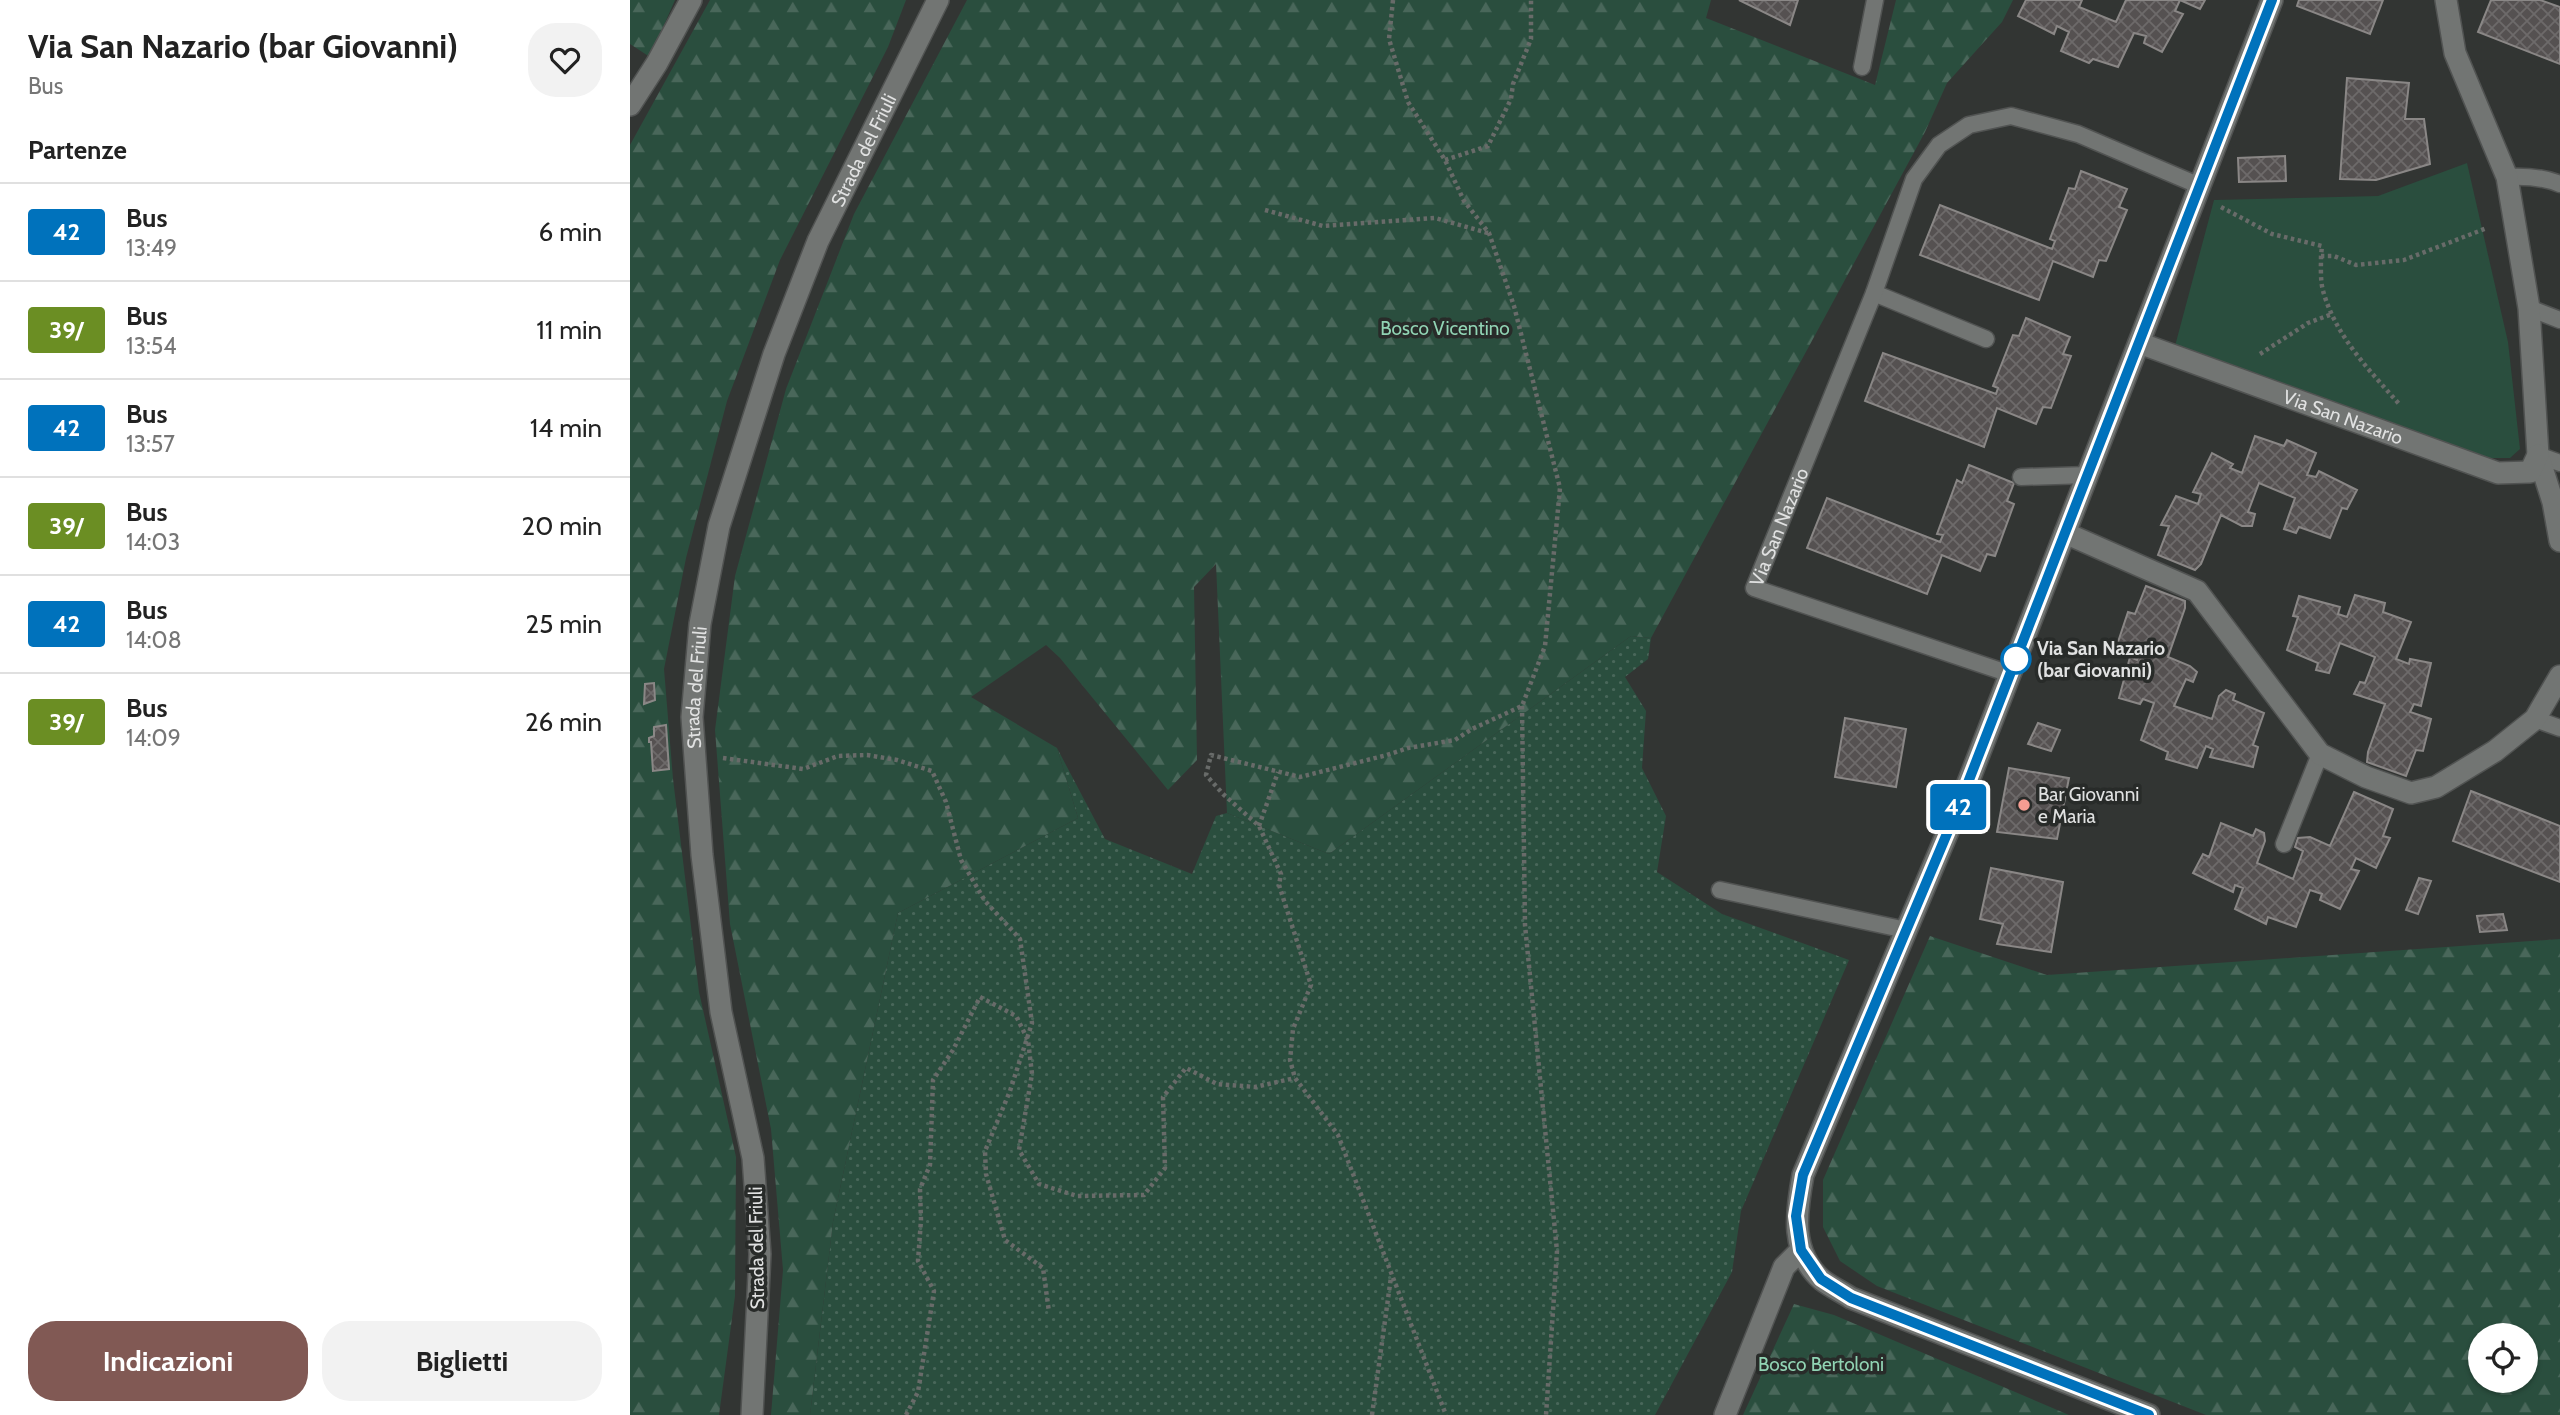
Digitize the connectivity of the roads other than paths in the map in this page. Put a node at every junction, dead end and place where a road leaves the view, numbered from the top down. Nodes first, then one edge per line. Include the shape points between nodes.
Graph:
1 (691, 0) edge
2 (938, 0) edge
3 (1875, 0) edge
4 (2272, 0) edge
5 (2445, 0) edge
6 (1861, 67) dead end
7 (630, 105) edge
8 (2507, 177) junction
9 (2560, 184) edge
10 (2200, 186) junction
11 (1874, 293) junction
12 (2529, 308) junction
13 (2560, 320) edge
14 (1986, 339) dead end
15 (2139, 342) junction
16 (2538, 455) junction
17 (2560, 463) edge
18 (2088, 475) junction
19 (2021, 477) dead end
20 (2065, 533) junction
21 (2560, 541) edge
22 (2010, 674) junction
23 (2560, 676) edge
24 (2535, 719) junction
25 (2560, 728) edge
26 (2320, 754) junction
27 (2284, 844) dead end
28 (1720, 890) dead end
29 (1906, 930) junction
30 (1801, 1250) junction
31 (752, 1415) edge
32 (1725, 1415) edge
33 (2149, 1415) edge

1 - 7 street
2 - 31 street, Strada del Friuli via 818,241 774,354 717,538 701,624 692,717 702,855 721,1012 753,1158 760,1254
3 - 6 lane
4 - 10 street
5 - 8 street via 2455,53
8 - 9 lane
8 - 12 street
10 - 11 lane, Via San Nazario via 2078,134 2011,116 1969,125 1939,145 1914,179
10 - 15 street
11 - 14 lane
11 - 22 lane, Via San Nazario via 1754,588
12 - 13 lane
12 - 16 street
15 - 16 street, Via San Nazario via 2498,473 2530,472
15 - 18 street
16 - 17 lane
16 - 21 street
18 - 19 lane
18 - 20 street
20 - 22 street
20 - 26 street via 2197,591
22 - 29 street
23 - 24 street
24 - 25 lane
24 - 26 street via 2436,788 2411,793 2366,778
26 - 27 lane
28 - 29 lane
29 - 30 street via 1803,1175 1796,1216
30 - 32 street via 1784,1266
30 - 33 street via 1821,1279 1851,1298

